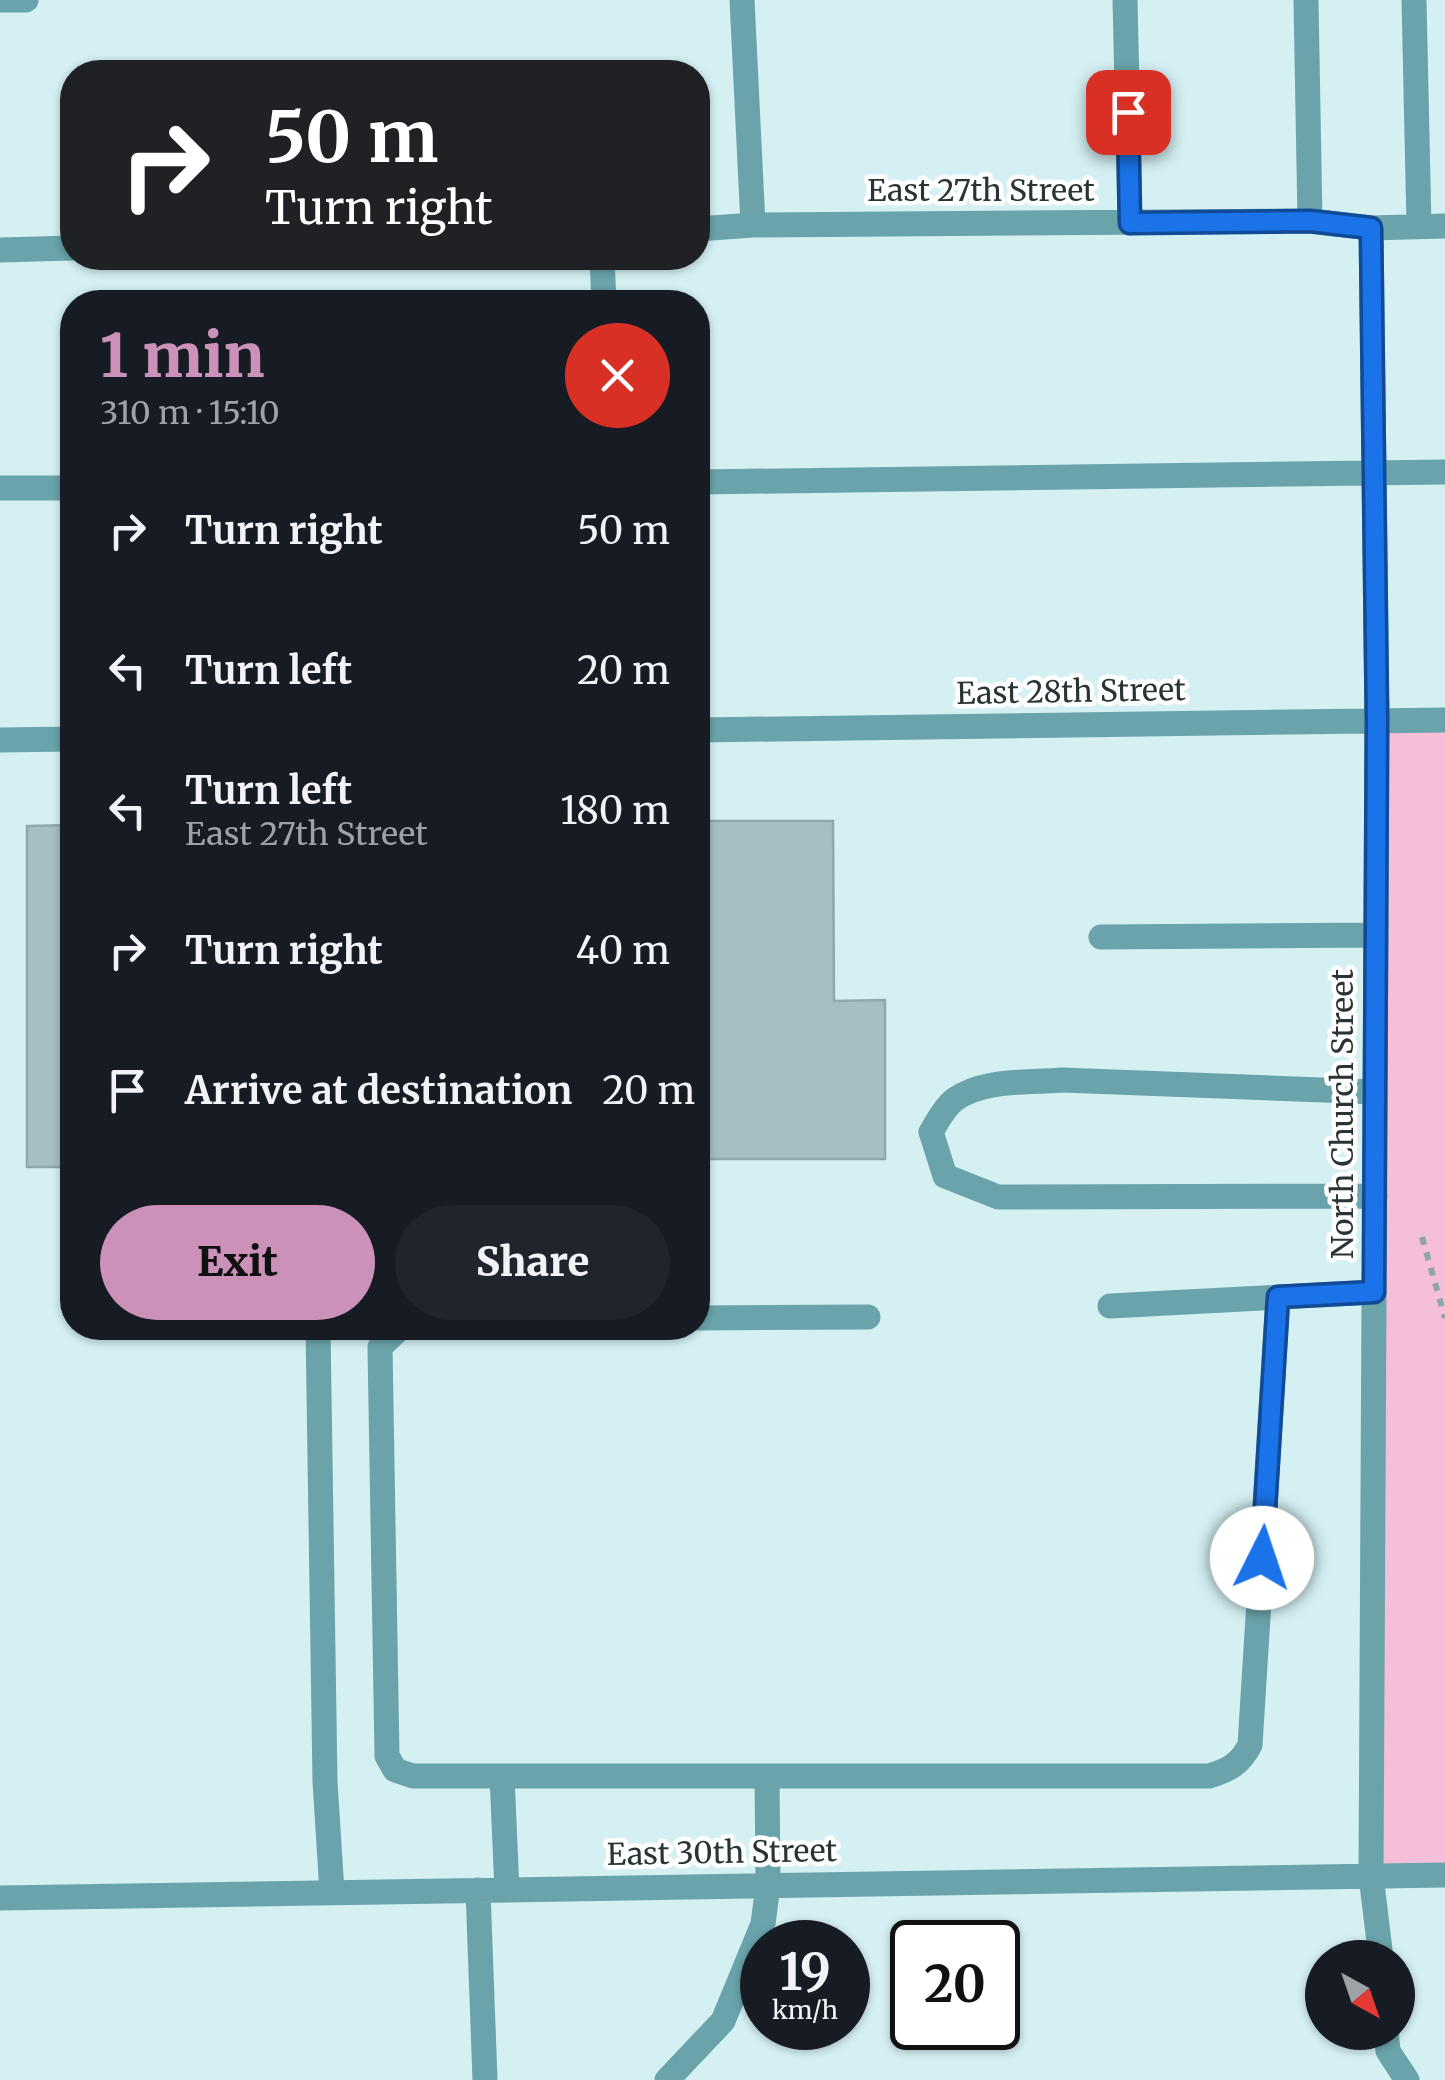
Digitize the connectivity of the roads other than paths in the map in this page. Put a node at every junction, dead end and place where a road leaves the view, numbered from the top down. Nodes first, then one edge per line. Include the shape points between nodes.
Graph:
1 (0, 0) edge
2 (26, 0) edge
3 (742, 0) edge
4 (1125, 0) edge
5 (1306, 0) edge
6 (1414, 0) edge
7 (1310, 221) junction
8 (1130, 223) junction
9 (753, 225) junction
10 (1432, 226) edge
11 (710, 228) edge
12 (1371, 228) junction
13 (60, 248) edge
14 (0, 250) edge
15 (1445, 472) edge
16 (1374, 473) junction
17 (710, 482) edge
18 (0, 488) edge
19 (60, 488) edge
20 (1377, 720) junction
21 (1445, 720) edge
22 (710, 730) edge
23 (60, 739) edge
24 (0, 740) edge
25 (1376, 936) junction
26 (1101, 937) dead end
27 (1376, 1092) junction
28 (1375, 1196) junction
29 (1374, 1292) junction
30 (1278, 1297) junction
31 (1110, 1306) dead end
32 (868, 1317) dead end
33 (710, 1318) edge
34 (318, 1340) edge
35 (387, 1340) edge
36 (502, 1776) junction
37 (767, 1776) junction
38 (1445, 1875) edge
39 (1371, 1876) junction
40 (768, 1884) junction
41 (478, 1890) junction
42 (508, 1890) junction
43 (332, 1892) junction
44 (0, 1898) edge
45 (1379, 1940) edge
46 (1388, 2050) edge
47 (485, 2080) edge
48 (667, 2080) edge
49 (1408, 2080) edge

1 - 2 street
3 - 9 street
4 - 8 street
5 - 7 street
6 - 10 street
7 - 8 street, East 27th Street
7 - 12 street, East 27th Street
8 - 9 street, East 27th Street
9 - 11 street, East 27th Street
10 - 12 street, East 27th Street
12 - 16 street, North Church Street
13 - 14 street
15 - 16 street
16 - 17 street
16 - 20 street, North Church Street
18 - 19 street
20 - 21 street, East 28th Street
20 - 22 street, East 28th Street
20 - 25 street, North Church Street
23 - 24 street
25 - 26 street
25 - 27 street, North Church Street
27 - 28 street, North Church Street
27 - 28 street via 1062,1080 975,1088 950,1102 930,1132 945,1176 998,1197
28 - 29 street, North Church Street
29 - 30 street
29 - 39 street, North Church Street
30 - 31 street
30 - 37 street via 1250,1745 1242,1761 1208,1776
32 - 33 street
34 - 43 street
35 - 36 street via 380,1347 386,1756 394,1770 412,1776
36 - 37 street
36 - 42 street
37 - 40 street
38 - 39 street, East 30th Street
39 - 40 street, East 30th Street
39 - 45 street, North Church Street
40 - 42 street, East 30th Street
40 - 48 street via 763,1924 722,2021
41 - 42 street, East 30th Street
41 - 43 street, East 30th Street
41 - 47 street
43 - 44 street, East 30th Street
46 - 49 street

